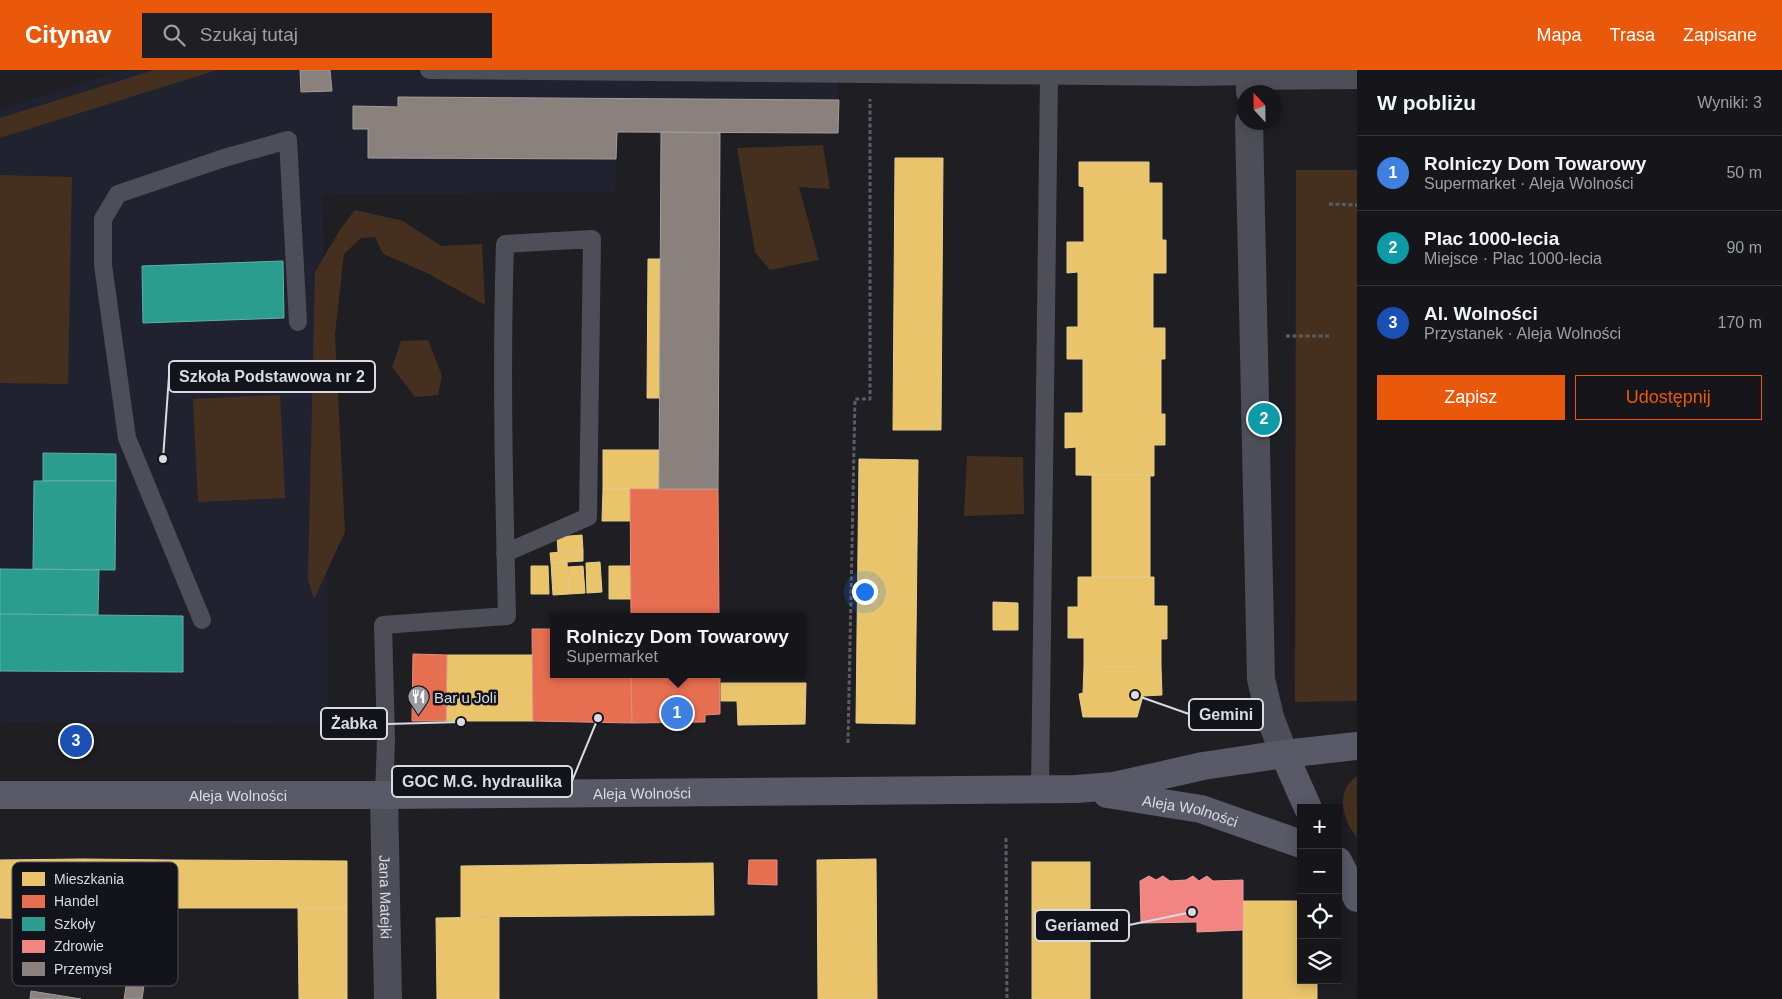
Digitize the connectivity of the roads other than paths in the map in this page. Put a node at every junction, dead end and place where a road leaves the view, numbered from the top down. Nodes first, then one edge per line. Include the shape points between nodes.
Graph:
1 (429, 70) edge
2 (541, 71) edge
3 (654, 71) edge
4 (767, 72) edge
5 (875, 73) edge
6 (1357, 75) edge
7 (1049, 76) junction
8 (1250, 79) edge
9 (1249, 130) edge
10 (298, 322) dead end
11 (505, 553) junction
12 (202, 620) dead end
13 (1357, 746) edge
14 (1284, 754) junction
15 (1040, 789) junction
16 (1076, 789) junction
17 (0, 794) edge
18 (384, 796) junction
19 (1306, 804) edge
20 (1297, 843) edge
21 (1342, 857) edge
22 (1357, 860) edge
23 (1342, 869) edge
24 (1357, 898) edge
25 (388, 999) edge

1 - 2 lane
2 - 3 lane
3 - 4 lane
4 - 5 lane
5 - 7 lane
6 - 8 street
7 - 8 lane
7 - 15 lane
9 - 14 street via 1261,679
10 - 12 lane via 288,140 118,194 103,219 103,265 127,438
11 - 11 lane via 588,517 592,239 505,244 501,350
11 - 18 lane via 506,616 382,625 386,739
13 - 14 street, Aleja Wolności
14 - 16 street, Aleja Wolności via 1203,766 1114,786
14 - 19 street
15 - 16 street, Aleja Wolności
15 - 18 street, Aleja Wolności
16 - 20 street, Aleja Wolności via 1201,809
17 - 18 street, Aleja Wolności
18 - 25 street, Jana Matejki
21 - 22 street
23 - 24 street

